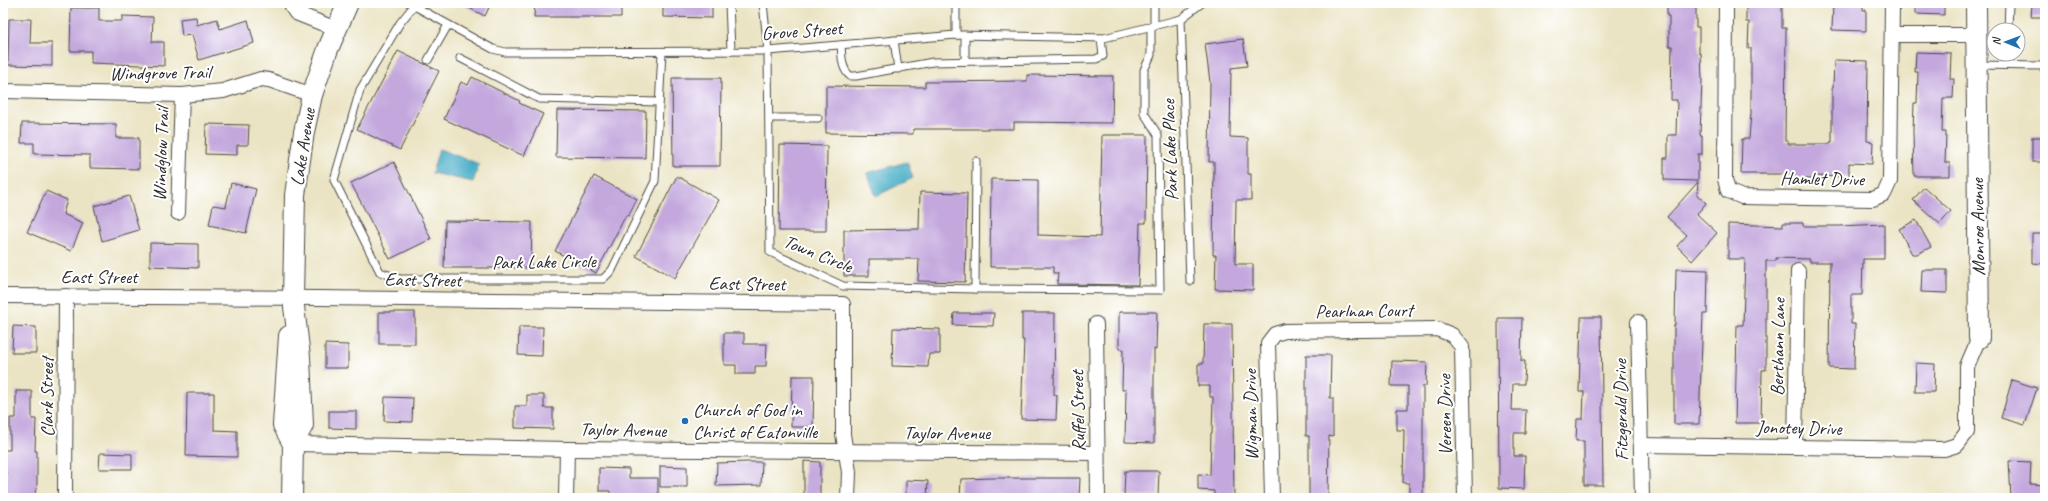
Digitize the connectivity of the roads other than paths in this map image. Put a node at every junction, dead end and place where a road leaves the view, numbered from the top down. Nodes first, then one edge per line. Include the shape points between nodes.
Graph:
1 (292, 3) edge
2 (348, 3) edge
3 (730, 3) edge
4 (763, 3) edge
5 (956, 3) edge
6 (1154, 3) edge
7 (1202, 3) edge
8 (1726, 3) edge
9 (1892, 3) edge
10 (1976, 3) edge
11 (2009, 3) edge
12 (413, 4) edge
13 (1181, 19) junction
14 (2008, 22) edge
15 (448, 25) junction
16 (1152, 26) junction
17 (336, 29) junction
18 (956, 35) junction
19 (965, 35) junction
20 (1892, 35) junction
21 (1976, 35) junction
22 (1101, 38) junction
23 (894, 40) junction
24 (841, 45) junction
25 (768, 51) junction
26 (662, 52) junction
27 (730, 52) junction
28 (460, 58) dead end
29 (428, 60) dead end
30 (965, 60) junction
31 (2008, 62) edge
32 (1976, 65) junction
33 (2008, 66) junction
34 (2045, 66) edge
35 (898, 69) junction
36 (3, 91) edge
37 (182, 95) junction
38 (312, 95) junction
39 (659, 102) junction
40 (769, 118) junction
41 (818, 118) dead end
42 (976, 161) dead end
43 (178, 213) dead end
44 (1798, 271) dead end
45 (1190, 281) dead end
46 (975, 289) junction
47 (3, 296) edge
48 (66, 296) junction
49 (293, 298) junction
50 (1638, 322) dead end
51 (1096, 324) dead end
52 (1274, 334) joint
53 (1452, 335) joint
54 (1978, 338) joint
55 (293, 444) junction
56 (1641, 445) junction
57 (1957, 445) joint
58 (1795, 447) junction
59 (567, 449) junction
60 (846, 451) junction
61 (1097, 453) junction
62 (65, 498) edge
63 (292, 498) edge
64 (566, 498) edge
65 (848, 498) edge
66 (1098, 498) edge
67 (1272, 498) edge
68 (1465, 498) edge
69 (1642, 498) edge

1 - 17 street via 296,13
2 - 17 main road, Lake Avenue
3 - 27 lane
4 - 25 lane, Town Circle
5 - 18 lane
6 - 16 lane
7 - 13 lane, Grove Street
8 - 20 street, Hamlet Drive via 1725,180 1728,191 1742,197 1873,199 1884,194 1890,181
9 - 20 street
10 - 21 main road, Monroe Avenue
11 - 14 lane
12 - 15 lane, Grove Street
12 - 39 lane, Park Lake Circle via 360,90 334,180 380,272 400,279 603,280 612,270 655,181
13 - 16 lane, Grove Street
13 - 45 lane, Park Lake Place
15 - 26 lane, Grove Street via 493,49 505,52
15 - 29 lane
16 - 22 lane, Grove Street
16 - 46 lane via 1150,55 1144,70 1144,113 1158,135 1160,290
17 - 38 main road, Lake Avenue
18 - 19 lane, Grove Street
18 - 23 lane, Grove Street
19 - 22 lane, Grove Street
19 - 30 lane
20 - 21 street
21 - 32 main road, Monroe Avenue
22 - 30 lane via 1103,56 1096,59
23 - 24 lane, Grove Street
23 - 35 lane
24 - 25 lane, Grove Street
24 - 35 lane via 842,62 850,76
25 - 27 lane, Grove Street
25 - 40 lane, Town Circle
26 - 27 lane, Grove Street
26 - 39 lane, Park Lake Circle
28 - 39 lane via 539,99
30 - 35 lane via 933,62
31 - 33 lane
32 - 33 lane
32 - 54 main road, Monroe Avenue
33 - 34 lane
36 - 37 street, Windgrove Trail
37 - 38 street, Windgrove Trail via 223,91 261,79
37 - 43 street, Windglow Trail
38 - 49 main road, Lake Avenue via 295,195
40 - 41 lane
40 - 46 lane, Town Circle via 770,252 843,286
42 - 46 lane
44 - 58 street, Berthann Lane
47 - 48 street, East Street
48 - 49 street, East Street
48 - 62 street, Clark Street
49 - 55 main road, Lake Avenue via 300,357 303,425
49 - 60 street, East Street via 843,304 843,434
50 - 56 street, Fitzgerald Drive
51 - 61 street, Ruffel Street
52 - 53 street, Pearlnan Court via 1285,331 1437,329
52 - 67 street, Wigman Drive via 1268,343
53 - 68 street, Vereen Drive via 1462,347
54 - 57 street, Monroe Avenue via 1967,366 1967,432
55 - 59 street, Taylor Avenue
55 - 63 main road
56 - 58 street, Jonotey Drive
56 - 69 street, Fitzgerald Drive
57 - 58 street, Jonotey Drive via 1944,449
59 - 60 street, Taylor Avenue
59 - 64 street
60 - 61 street, Taylor Avenue
60 - 65 street via 849,472
61 - 66 street, Ruffel Street

